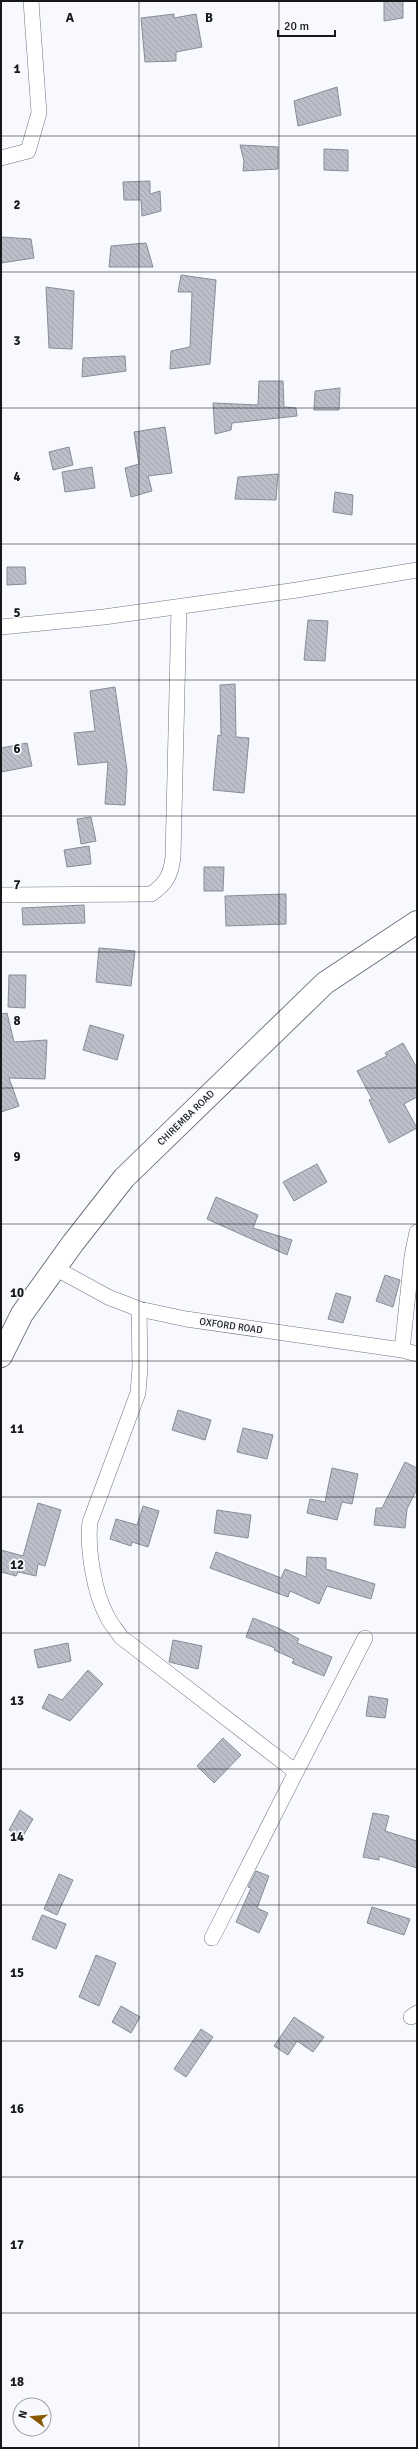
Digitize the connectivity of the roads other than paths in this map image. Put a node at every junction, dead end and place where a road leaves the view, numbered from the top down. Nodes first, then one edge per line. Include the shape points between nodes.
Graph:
1 (31, 1) edge
2 (1, 158) edge
3 (417, 570) edge
4 (178, 607) junction
5 (1, 627) edge
6 (1, 895) edge
7 (417, 922) edge
8 (417, 1232) edge
9 (55, 1268) junction
10 (139, 1309) junction
11 (402, 1350) junction
12 (417, 1354) edge
13 (1, 1356) edge
14 (365, 1638) dead end
15 (296, 1772) junction
16 (212, 1938) dead end

1 - 2 street via 39,113 28,151
3 - 4 street
4 - 5 street
4 - 6 street via 173,857 169,879 150,894
7 - 9 main road, CHIREMBA ROAD via 325,983 124,1178
8 - 11 street
9 - 10 street, OXFORD ROAD via 108,1297
9 - 13 main road, CHIREMBA ROAD via 22,1314
10 - 11 street, OXFORD ROAD via 186,1319
10 - 15 street via 138,1393 90,1522 88,1535 98,1593 107,1616 121,1637
11 - 12 street, OXFORD ROAD
14 - 15 street
15 - 16 street

